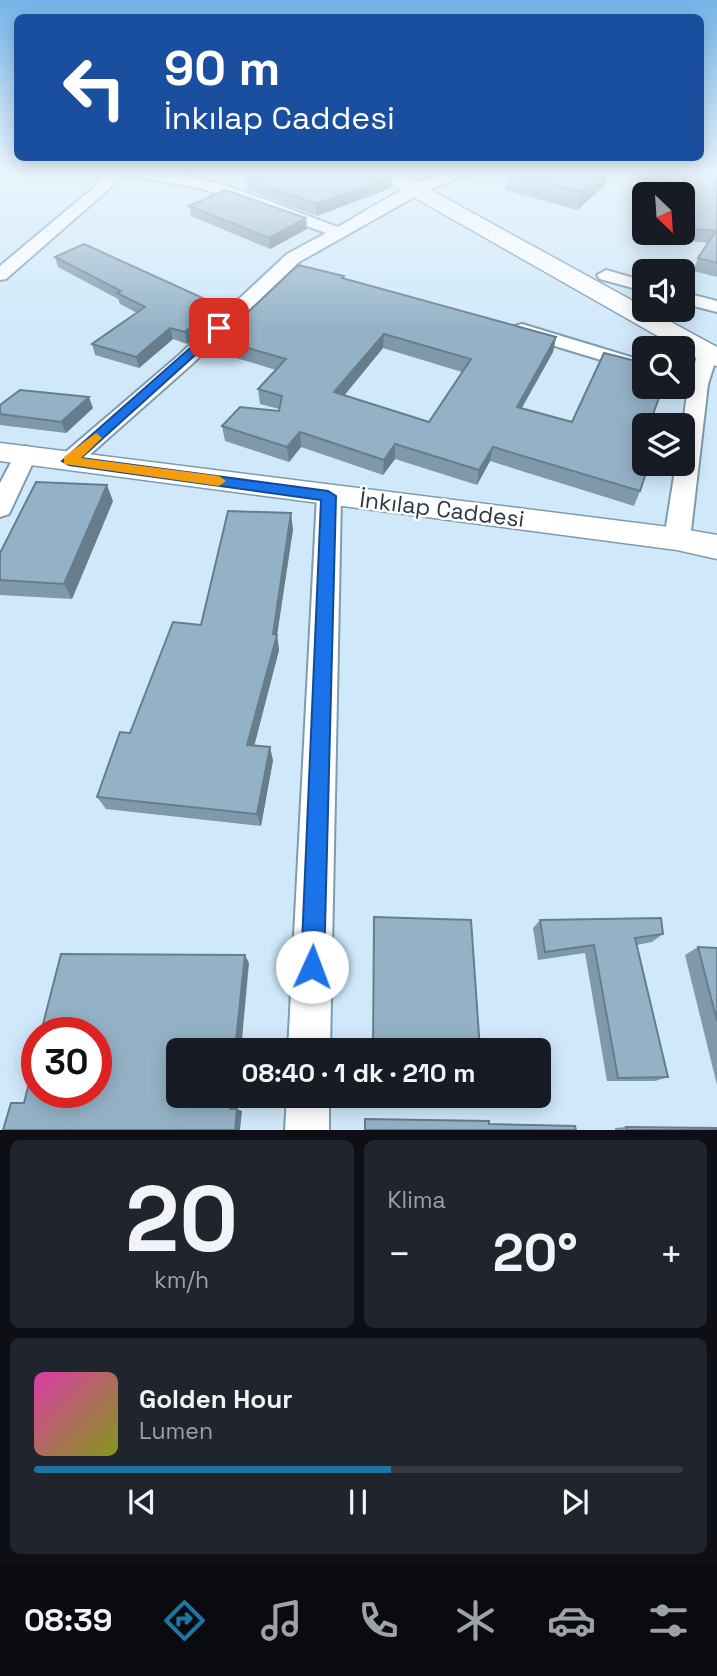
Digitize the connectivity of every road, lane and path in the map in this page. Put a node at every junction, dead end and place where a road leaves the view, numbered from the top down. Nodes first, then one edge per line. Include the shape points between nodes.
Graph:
1 (60, 224) edge
2 (315, 224) edge
3 (351, 224) edge
4 (496, 224) edge
5 (505, 224) edge
6 (338, 232) junction
7 (288, 263) junction
8 (315, 271) edge
9 (0, 275) edge
10 (606, 275) junction
11 (632, 283) edge
12 (632, 289) edge
13 (695, 301) edge
14 (717, 307) edge
15 (685, 322) edge
16 (502, 325) edge
17 (714, 348) edge
18 (632, 363) edge
19 (695, 374) edge
20 (689, 399) edge
21 (13, 453) edge
22 (69, 461) junction
23 (328, 496) junction
24 (0, 508) edge
25 (677, 539) junction
26 (717, 547) edge
27 (309, 1038) edge
28 (308, 1108) edge
29 (307, 1130) edge

1 - 9 street
2 - 6 street
3 - 6 street
4 - 17 main road
5 - 10 main road
6 - 7 street
7 - 8 street
7 - 22 street
10 - 11 street
10 - 12 main road
13 - 14 street
15 - 17 main road
16 - 18 street
17 - 19 street
20 - 25 street
21 - 22 street, İnkılap Caddesi
21 - 24 street
22 - 23 street, İnkılap Caddesi
23 - 25 street, İnkılap Caddesi
23 - 27 street
25 - 26 street, İnkılap Caddesi
28 - 29 street

